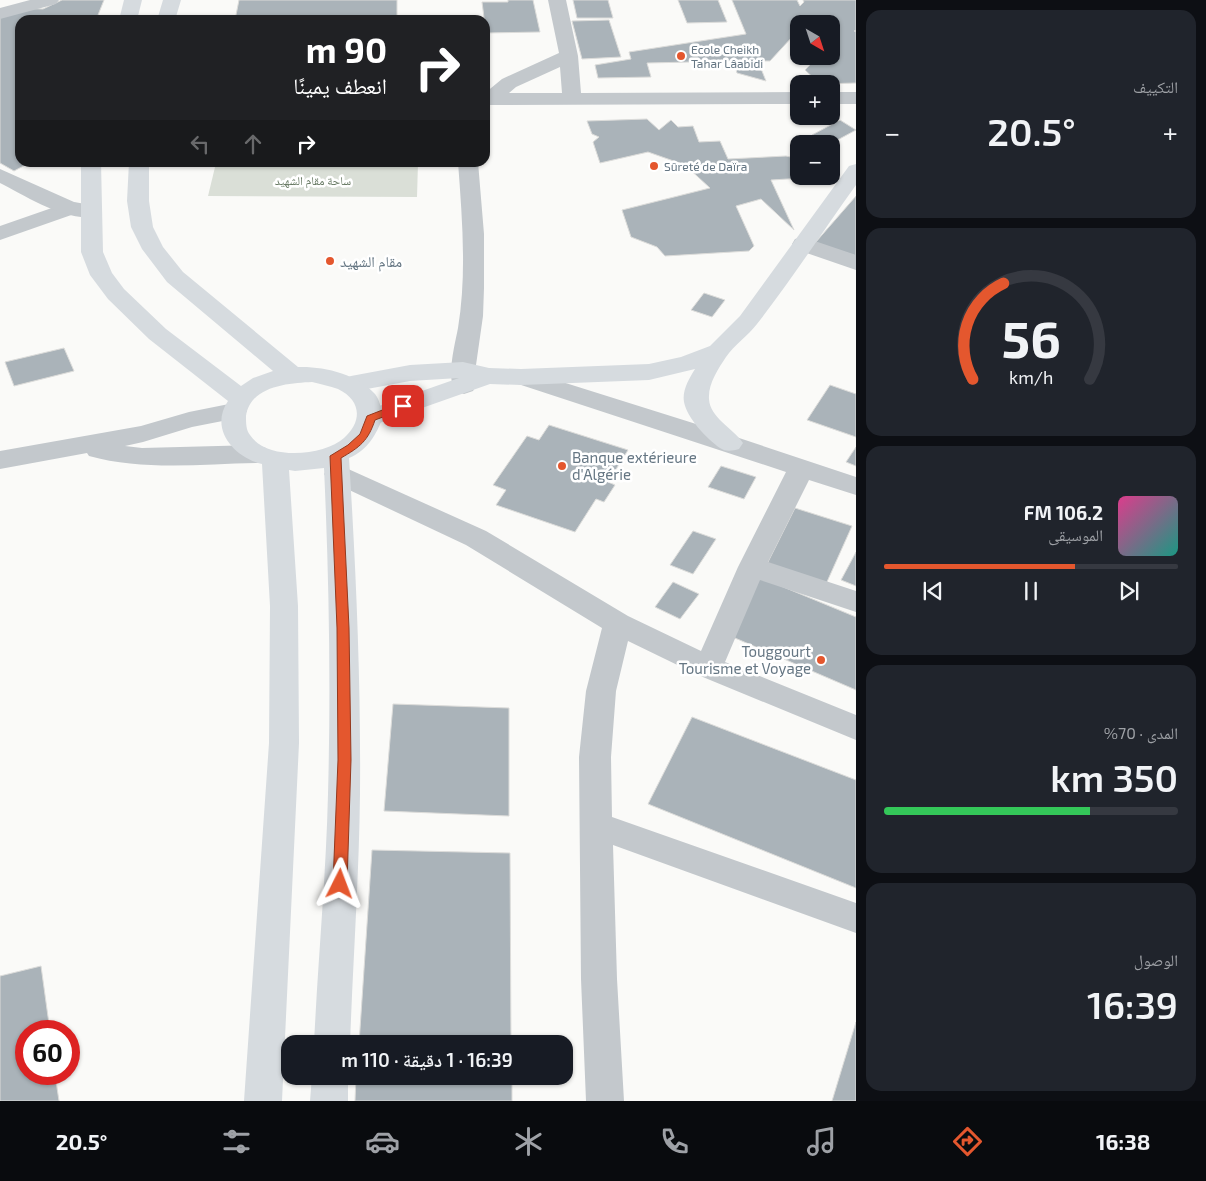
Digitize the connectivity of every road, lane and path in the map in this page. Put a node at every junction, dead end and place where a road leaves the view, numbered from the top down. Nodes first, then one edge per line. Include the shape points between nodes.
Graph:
1 (50, 0) edge
2 (133, 0) edge
3 (172, 0) edge
4 (557, 0) edge
5 (0, 14) edge
6 (129, 15) edge
7 (168, 15) edge
8 (569, 56) junction
9 (490, 96) edge
10 (572, 97) junction
11 (490, 98) edge
12 (790, 98) edge
13 (840, 98) edge
14 (856, 98) edge
15 (90, 167) edge
16 (139, 167) edge
17 (468, 167) edge
18 (856, 170) edge
19 (0, 175) edge
20 (79, 209) junction
21 (0, 233) edge
22 (803, 244) junction
23 (856, 263) edge
24 (718, 351) junction
25 (292, 375) junction
26 (521, 377) junction
27 (463, 378) junction
28 (351, 384) junction
29 (238, 405) junction
30 (371, 418) junction
31 (730, 443) junction
32 (79, 447) junction
33 (266, 457) junction
34 (0, 460) edge
35 (336, 465) junction
36 (801, 470) junction
37 (856, 486) edge
38 (752, 567) junction
39 (856, 602) edge
40 (618, 624) junction
41 (708, 667) junction
42 (856, 728) edge
43 (596, 825) junction
44 (856, 918) edge
45 (332, 1035) edge
46 (330, 1085) edge
47 (263, 1101) edge
48 (329, 1101) edge
49 (605, 1101) edge

1 - 5 street
2 - 6 main road
3 - 7 main road
4 - 8 street
8 - 9 street via 509,82
8 - 10 street
10 - 11 street
10 - 12 street
13 - 14 street
15 - 20 main road
16 - 25 main road via 138,201 142,226 153,249 175,277
17 - 27 street via 474,280
18 - 22 main road
19 - 20 street
20 - 21 street
20 - 29 main road via 93,258 103,279 149,326 214,380
22 - 23 street
22 - 24 main road via 748,321
24 - 26 main road via 688,363 649,372
24 - 31 main road via 694,394 697,410
25 - 28 main road via 333,377
25 - 29 main road via 255,387
26 - 27 main road
26 - 31 street
27 - 28 main road via 410,373
27 - 30 main road via 420,400
28 - 30 main road via 364,395
29 - 32 street via 143,434
29 - 33 main road via 232,423 235,434 244,445
30 - 35 main road via 364,435
31 - 36 street
32 - 33 street via 142,457
32 - 34 street
33 - 35 main road
33 - 47 main road via 284,606 284,743
35 - 40 street via 476,538
35 - 45 main road via 343,628 344,760
36 - 37 street
36 - 38 street
38 - 39 street
38 - 41 street
40 - 41 street
40 - 43 street via 601,690 595,757
41 - 42 street
43 - 44 street
43 - 49 street
46 - 48 main road

